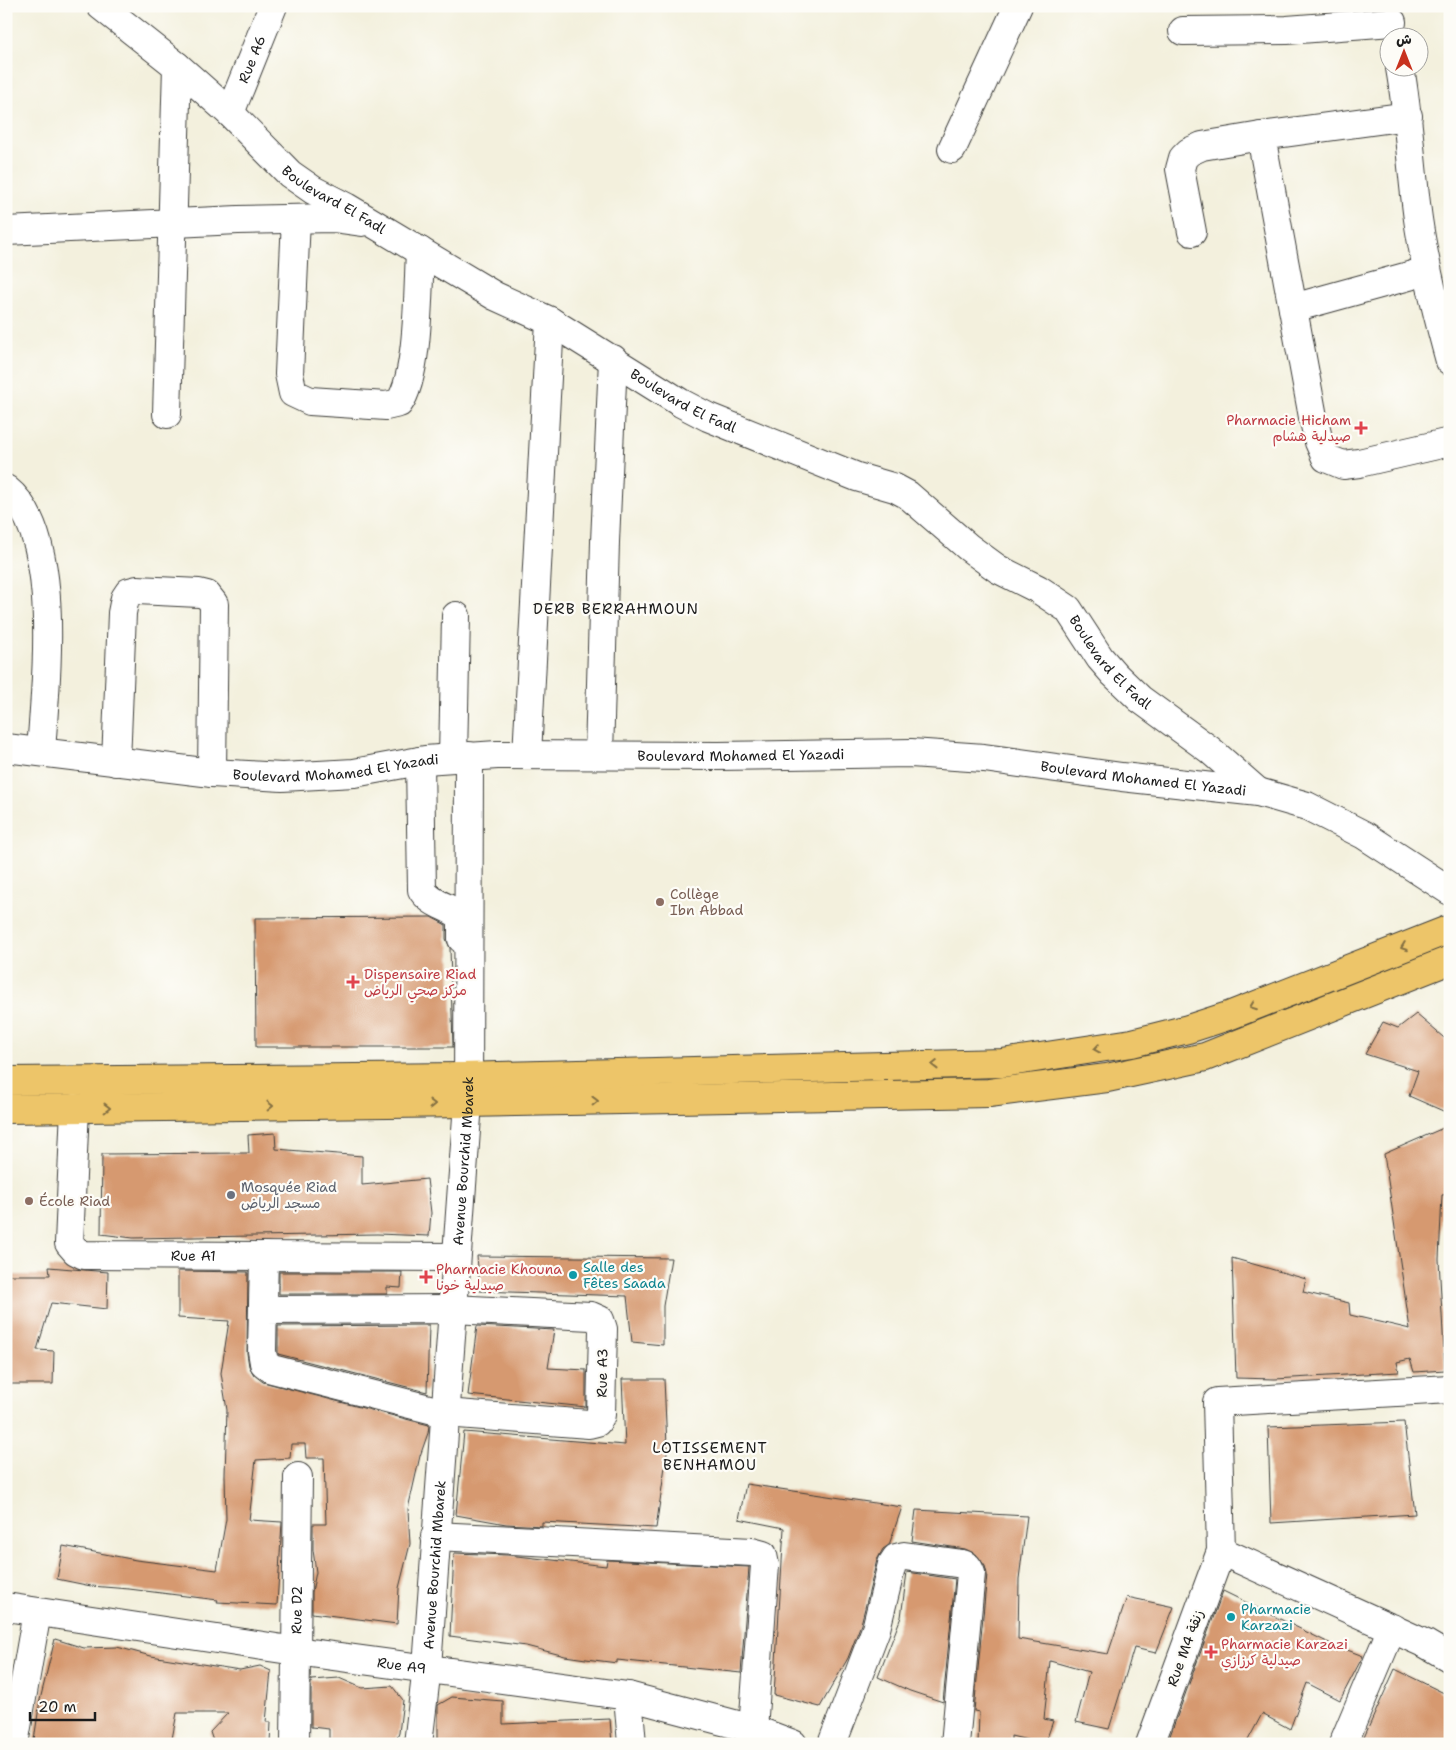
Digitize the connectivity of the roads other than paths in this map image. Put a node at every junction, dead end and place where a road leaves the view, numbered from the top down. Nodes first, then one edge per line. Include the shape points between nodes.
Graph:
1 (101, 6) edge
2 (273, 6) edge
3 (1018, 6) edge
4 (1392, 22) edge
5 (1183, 31) dead end
6 (177, 66) junction
7 (1402, 78) edge
8 (230, 113) junction
9 (1408, 116) junction
10 (1261, 136) junction
11 (952, 149) dead end
12 (296, 219) junction
13 (171, 224) junction
14 (373, 224) junction
15 (6, 231) edge
16 (1192, 232) dead end
17 (420, 251) junction
18 (1426, 271) junction
19 (1293, 308) junction
20 (550, 321) junction
21 (1449, 353) edge
22 (613, 359) junction
23 (167, 414) dead end
24 (1450, 442) edge
25 (6, 488) edge
26 (456, 616) dead end
27 (6, 748) edge
28 (41, 752) junction
29 (461, 756) junction
30 (528, 756) junction
31 (599, 756) junction
32 (420, 761) junction
33 (116, 762) junction
34 (212, 773) junction
35 (1258, 792) junction
36 (1450, 891) edge
37 (1450, 929) edge
38 (1450, 960) edge
39 (6, 1080) edge
40 (466, 1086) junction
41 (75, 1108) junction
42 (6, 1109) edge
43 (264, 1256) junction
44 (456, 1257) junction
45 (453, 1309) junction
46 (263, 1310) junction
47 (1450, 1389) edge
48 (445, 1413) junction
49 (298, 1477) dead end
50 (435, 1536) junction
51 (1220, 1552) junction
52 (6, 1608) edge
53 (37, 1612) junction
54 (1392, 1628) junction
55 (296, 1651) junction
56 (1450, 1658) edge
57 (427, 1667) junction
58 (628, 1696) junction
59 (753, 1729) junction
60 (14, 1744) edge
61 (295, 1744) edge
62 (418, 1744) edge
63 (632, 1744) edge
64 (793, 1744) edge
65 (832, 1744) edge
66 (954, 1744) edge
67 (1150, 1744) edge
68 (1343, 1744) edge

1 - 6 street, Boulevard El Fadl
2 - 8 street, Rue A6
3 - 11 street
4 - 5 street via 1287,30
6 - 8 street, Boulevard El Fadl
6 - 13 street
7 - 9 street
8 - 14 street, Boulevard El Fadl via 290,174
9 - 10 street
9 - 18 street
10 - 16 street via 1202,146 1183,158 1180,169
10 - 19 street
12 - 13 street
12 - 14 street via 333,218
12 - 17 street via 289,374 293,393 310,401 386,406 400,403 412,362
13 - 15 street
13 - 23 street
14 - 17 street, Boulevard El Fadl
17 - 20 street, Boulevard El Fadl via 495,296
18 - 19 street
18 - 21 street
19 - 24 street via 1313,417 1326,458 1344,465
20 - 22 street, Boulevard El Fadl
20 - 30 street
22 - 31 street
22 - 35 street, Boulevard El Fadl via 708,417 857,477 894,488 918,502 998,569 1068,609 1114,674 1140,699 1210,750
25 - 28 street via 26,514 44,563 47,653
26 - 29 street, Avenue Bourchid Mbarek
27 - 28 street, Boulevard Mohamed El Yazadi
28 - 33 street, Boulevard Mohamed El Yazadi
29 - 30 street, Boulevard Mohamed El Yazadi
29 - 32 street, Boulevard Mohamed El Yazadi
29 - 40 street, Avenue Bourchid Mbarek
30 - 31 street, Boulevard Mohamed El Yazadi
31 - 35 street, Boulevard Mohamed El Yazadi via 951,755
32 - 34 street, Boulevard Mohamed El Yazadi via 354,773 314,776
32 - 40 street via 422,890 437,904 457,913 462,920
33 - 34 street, Boulevard Mohamed El Yazadi
33 - 34 street via 125,598 129,592 137,590 198,593 207,595 214,604
35 - 36 street, Boulevard Mohamed El Yazadi via 1326,814
37 -> 40 main road via 1188,1029 1132,1043 1044,1058 1002,1064
40 -> 38 main road via 989,1093 1048,1088 1205,1057
39 - 40 main road
41 -> 40 main road
40 - 44 street, Avenue Bourchid Mbarek
41 - 42 main road
41 - 43 street, Rue A1 via 69,1243 76,1251 84,1255
43 - 44 street, Rue A1
43 - 46 street
44 - 45 street, Avenue Bourchid Mbarek
45 - 46 street, Rue A3
45 - 48 street, Avenue Bourchid Mbarek
45 - 48 street, Rue A3 via 591,1316 600,1320 603,1329 601,1415 597,1422 589,1424
46 - 48 street, Rue A3 via 262,1352 264,1363 272,1369
47 - 51 street via 1217,1402
48 - 50 street, Avenue Bourchid Mbarek
49 - 55 street, Rue D2
50 - 57 street, Avenue Bourchid Mbarek
50 - 59 street via 763,1555 765,1565
51 - 54 street
51 - 67 street, Rue M4 زنقة
52 - 53 street, Rue A9
53 - 55 street, Rue A9
53 - 60 street
54 - 56 street
54 - 68 street
55 - 57 street, Rue A9
55 - 61 street, Rue D2
57 - 58 street, Rue A9
57 - 62 street, Avenue Bourchid Mbarek
58 - 59 street, Rue A9
58 - 63 street
59 - 64 street, Rue A9
65 - 66 street via 876,1629 892,1564 896,1558 904,1556 963,1564 971,1573

